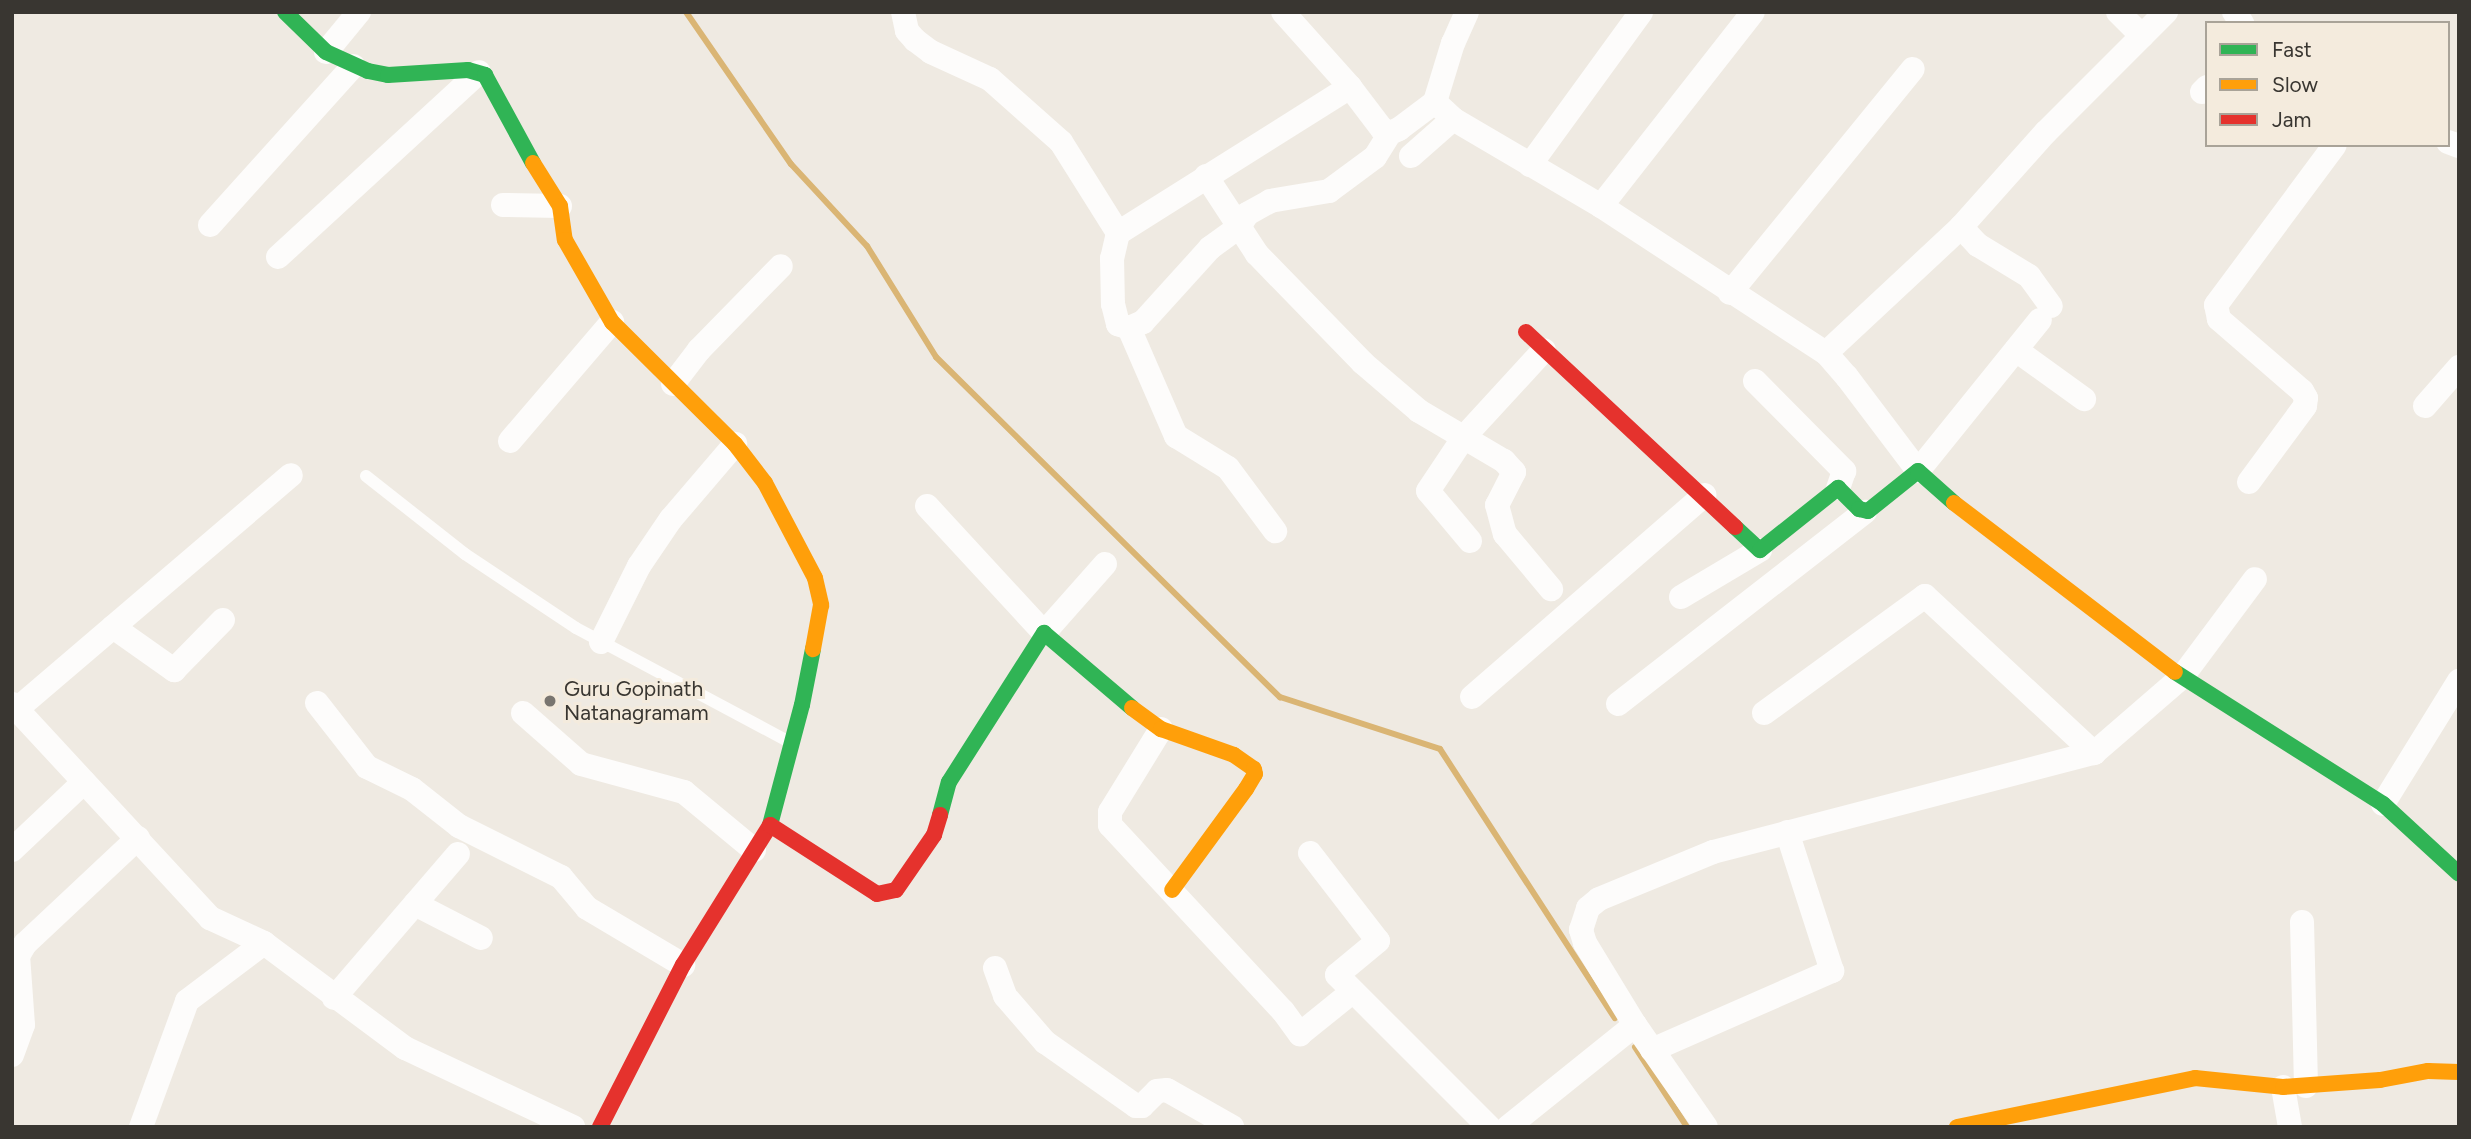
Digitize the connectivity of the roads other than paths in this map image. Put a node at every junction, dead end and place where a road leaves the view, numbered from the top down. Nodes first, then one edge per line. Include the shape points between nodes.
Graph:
1 (285, 12) edge
2 (359, 12) edge
3 (903, 12) edge
4 (1283, 12) edge
5 (1467, 12) edge
6 (1641, 12) edge
7 (1753, 12) edge
8 (2118, 12) edge
9 (2166, 12) edge
10 (2141, 36) junction
11 (326, 52) junction
12 (354, 66) junction
13 (1913, 69) dead end
14 (479, 72) junction
15 (1350, 87) junction
16 (1444, 110) junction
17 (1390, 132) junction
18 (2334, 147) edge
19 (1411, 156) dead end
20 (1530, 165) junction
21 (1206, 176) junction
22 (503, 205) dead end
23 (560, 206) junction
24 (1601, 206) junction
25 (210, 225) dead end
26 (1239, 227) junction
27 (1961, 227) junction
28 (1118, 233) junction
29 (278, 257) dead end
30 (781, 266) dead end
31 (1730, 293) junction
32 (612, 322) junction
33 (1129, 328) junction
34 (1526, 332) dead end
35 (1545, 350) junction
36 (2016, 350) junction
37 (1826, 353) junction
38 (2459, 367) edge
39 (1755, 381) dead end
40 (673, 384) junction
41 (2084, 399) dead end
42 (2425, 406) dead end
43 (1464, 437) junction
44 (510, 441) dead end
45 (736, 444) junction
46 (1918, 471) junction
47 (291, 475) dead end
48 (366, 476) dead end
49 (2249, 482) dead end
50 (1838, 488) junction
51 (1704, 495) junction
52 (927, 506) dead end
53 (1865, 512) junction
54 (1275, 531) dead end
55 (1470, 541) dead end
56 (1760, 550) junction
57 (1105, 564) dead end
58 (2255, 579) dead end
59 (1551, 589) dead end
60 (1681, 597) dead end
61 (223, 620) dead end
62 (113, 627) junction
63 (1044, 633) junction
64 (601, 642) junction
65 (2182, 677) junction
66 (2459, 681) edge
67 (1472, 697) dead end
68 (317, 703) dead end
69 (1618, 704) dead end
70 (14, 706) edge
71 (523, 713) dead end
72 (1764, 713) dead end
73 (1161, 729) junction
74 (792, 744) junction
75 (2094, 753) junction
76 (84, 782) junction
77 (2383, 804) junction
78 (770, 825) junction
79 (1787, 832) junction
80 (138, 838) junction
81 (12, 850) edge
82 (754, 850) junction
83 (1310, 853) dead end
84 (458, 854) dead end
85 (2459, 874) edge
86 (1172, 890) junction
87 (415, 905) junction
88 (2302, 922) dead end
89 (481, 939) dead end
90 (264, 943) junction
91 (683, 965) junction
92 (995, 968) dead end
93 (1352, 992) junction
94 (334, 998) junction
95 (1635, 1025) junction
96 (1652, 1050) junction
97 (12, 1055) edge
98 (2459, 1072) edge
99 (2295, 1087) junction
100 (141, 1127) edge
101 (573, 1127) edge
102 (600, 1127) edge
103 (1232, 1127) edge
104 (1489, 1127) edge
105 (1508, 1127) edge
106 (1706, 1127) edge
107 (1957, 1127) edge
108 (2290, 1127) edge

1 - 11 street
2 - 11 street
3 - 28 street via 907,31 915,40 990,79 1061,142
4 - 15 street
5 - 16 street via 1453,43
6 - 20 street
7 - 24 street
8 - 10 street
9 - 10 street
10 - 27 street
11 - 12 street
12 - 14 street via 388,75
12 - 25 street
13 - 31 street
14 - 23 street via 490,83 520,143
14 - 29 street
15 - 17 street via 1382,129
15 - 21 street
16 - 17 street
16 - 19 street
16 - 20 street
17 - 26 street via 1375,157 1329,191 1270,201 1247,214
18 - 49 street via 2216,305 2219,319 2306,396 2305,406
20 - 24 street
21 - 26 street
21 - 28 street
22 - 23 street
23 - 32 street via 565,240
24 - 31 street
26 - 33 street via 1210,248 1143,322
26 - 43 street via 1257,254 1363,363 1419,411
27 - 36 street via 1978,245 2029,276 2045,313
27 - 37 street
28 - 33 street via 1112,258 1114,320
30 - 40 street via 699,350
31 - 37 street
32 - 40 street
32 - 44 street
33 - 54 street via 1176,436 1228,468
34 - 35 street
35 - 43 street
35 - 51 street
36 - 41 street
36 - 46 street
37 - 46 street
38 - 42 street
39 - 50 street via 1844,471
40 - 45 street
43 - 55 street via 1428,491
43 - 59 street via 1514,472 1497,505 1505,534
45 - 64 street via 671,519 639,566
45 - 74 street via 765,483 815,578 821,605
46 - 53 street
46 - 65 street via 1941,494
47 - 62 street
48 - 64 lane via 465,554
50 - 53 street
50 - 56 street
51 - 56 street
51 - 67 street
52 - 63 street
53 - 69 street
56 - 60 street
57 - 63 street
58 - 65 street
61 - 62 street via 174,670
62 - 70 street
63 - 73 street via 1114,696
63 - 78 street via 949,782 934,835 896,890 877,894
64 - 74 lane
65 - 75 street
65 - 77 street
66 - 77 street
68 - 91 street via 367,768 412,789 458,826 561,877 587,908
70 - 76 street
71 - 82 street via 580,764 684,792
72 - 75 street via 1925,596
73 - 86 street via 1108,818
73 - 86 street via 1234,755 1255,774
74 - 78 street
75 - 79 street
76 - 80 street
76 - 81 street
77 - 85 street
78 - 82 street
79 - 95 street via 1713,852 1588,908 1581,930 1585,943
79 - 96 street via 1832,971
80 - 90 street via 210,918
80 - 97 street via 25,944 18,956 23,1026
82 - 91 street
83 - 93 street via 1378,941 1337,975
84 - 87 street
86 - 93 street via 1300,1034
87 - 89 street
87 - 94 street
88 - 99 street
90 - 94 street
90 - 100 street via 187,1001
91 - 102 street
92 - 103 street via 1005,996 1045,1042 1136,1106 1157,1091 1167,1090
93 - 104 street
94 - 101 street via 405,1048
95 - 96 street
95 - 105 street
96 - 106 street
98 - 99 street via 2428,1071
99 - 107 street via 2195,1077
99 - 108 street

